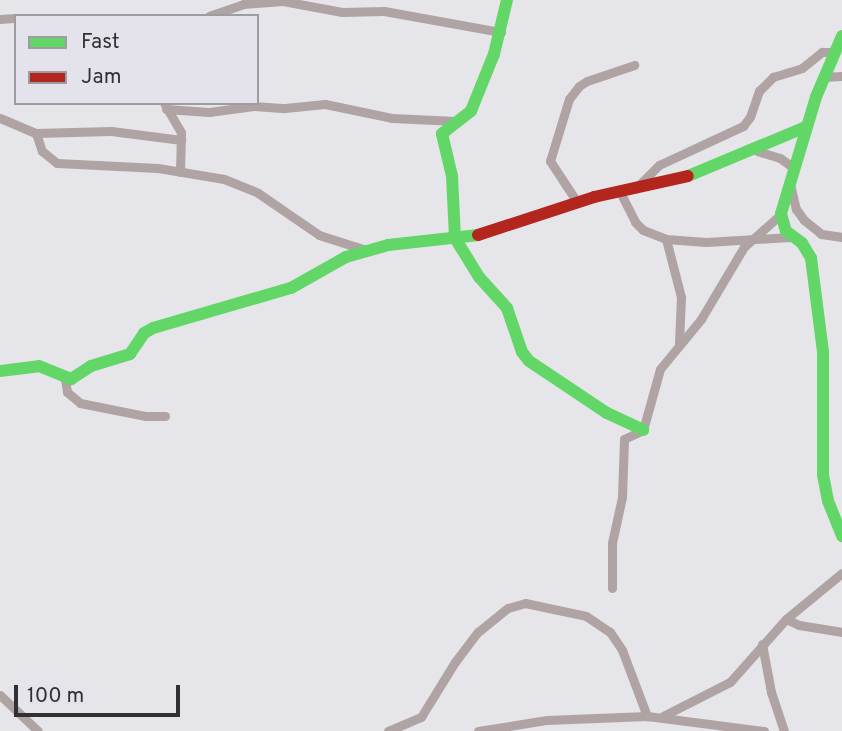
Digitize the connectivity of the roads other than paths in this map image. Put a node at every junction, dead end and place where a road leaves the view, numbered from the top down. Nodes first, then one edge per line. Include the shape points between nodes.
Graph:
1 (507, 0) edge
2 (215, 14) edge
3 (501, 32) junction
4 (839, 43) edge
5 (634, 65) dead end
6 (842, 76) edge
7 (824, 77) junction
8 (165, 106) edge
9 (0, 118) edge
10 (425, 120) junction
11 (461, 121) junction
12 (806, 127) junction
13 (36, 133) junction
14 (442, 138) junction
15 (181, 140) junction
16 (757, 151) junction
17 (180, 172) junction
18 (792, 173) junction
19 (636, 188) junction
20 (620, 191) junction
21 (577, 202) junction
22 (781, 214) junction
23 (455, 237) junction
24 (791, 237) junction
25 (842, 237) edge
26 (666, 239) junction
27 (749, 240) junction
28 (366, 250) junction
29 (679, 343) junction
30 (0, 371) edge
31 (65, 379) junction
32 (165, 416) dead end
33 (643, 430) junction
34 (842, 536) edge
35 (842, 573) edge
36 (612, 588) dead end
37 (786, 619) junction
38 (842, 632) edge
39 (762, 644) junction
40 (0, 695) edge
41 (648, 716) junction
42 (661, 717) junction
43 (38, 731) edge
44 (388, 731) edge
45 (478, 731) edge
46 (764, 731) edge
47 (784, 731) edge

1 - 3 street
2 - 3 street via 243,4 283,1 342,12 384,11
3 - 11 street via 471,111
4 - 7 street
4 - 19 street via 802,68 773,77 760,91 743,126 659,165
5 - 21 street via 587,81 569,99 550,161
6 - 7 street
7 - 12 street
8 - 10 street via 194,112 325,104
8 - 15 street
9 - 13 street
10 - 11 street
10 - 14 street
11 - 14 street via 447,127
12 - 16 street
12 - 18 street
13 - 15 street via 111,131
13 - 17 street via 43,151 57,163
14 - 23 street via 452,176
15 - 17 street
16 - 18 street via 780,158
16 - 19 street via 675,180
17 - 28 street via 243,186 319,235
18 - 22 street
18 - 25 street via 792,198 804,220 821,234
19 - 20 street
20 - 21 street
20 - 26 street via 635,222
21 - 23 street via 486,234
22 - 24 street
22 - 27 street
23 - 28 street
23 - 33 street via 506,308 529,362 607,413
24 - 27 street
24 - 34 street via 802,243 811,258 817,288 823,352 823,475
26 - 27 street
26 - 29 street via 681,297
27 - 29 street via 701,319
28 - 31 street via 333,263 291,289 153,328 130,354
29 - 33 street via 660,369
30 - 31 street via 39,366
31 - 32 street via 68,392 80,403
33 - 36 street via 627,435 622,445 623,488 612,542
35 - 37 street
37 - 38 street
37 - 39 street
39 - 42 street via 730,682
39 - 47 street
40 - 43 street
41 - 42 street
41 - 44 street via 622,650 610,632 586,615 524,603 508,608 478,632 421,717
41 - 45 street via 547,720
42 - 46 street

